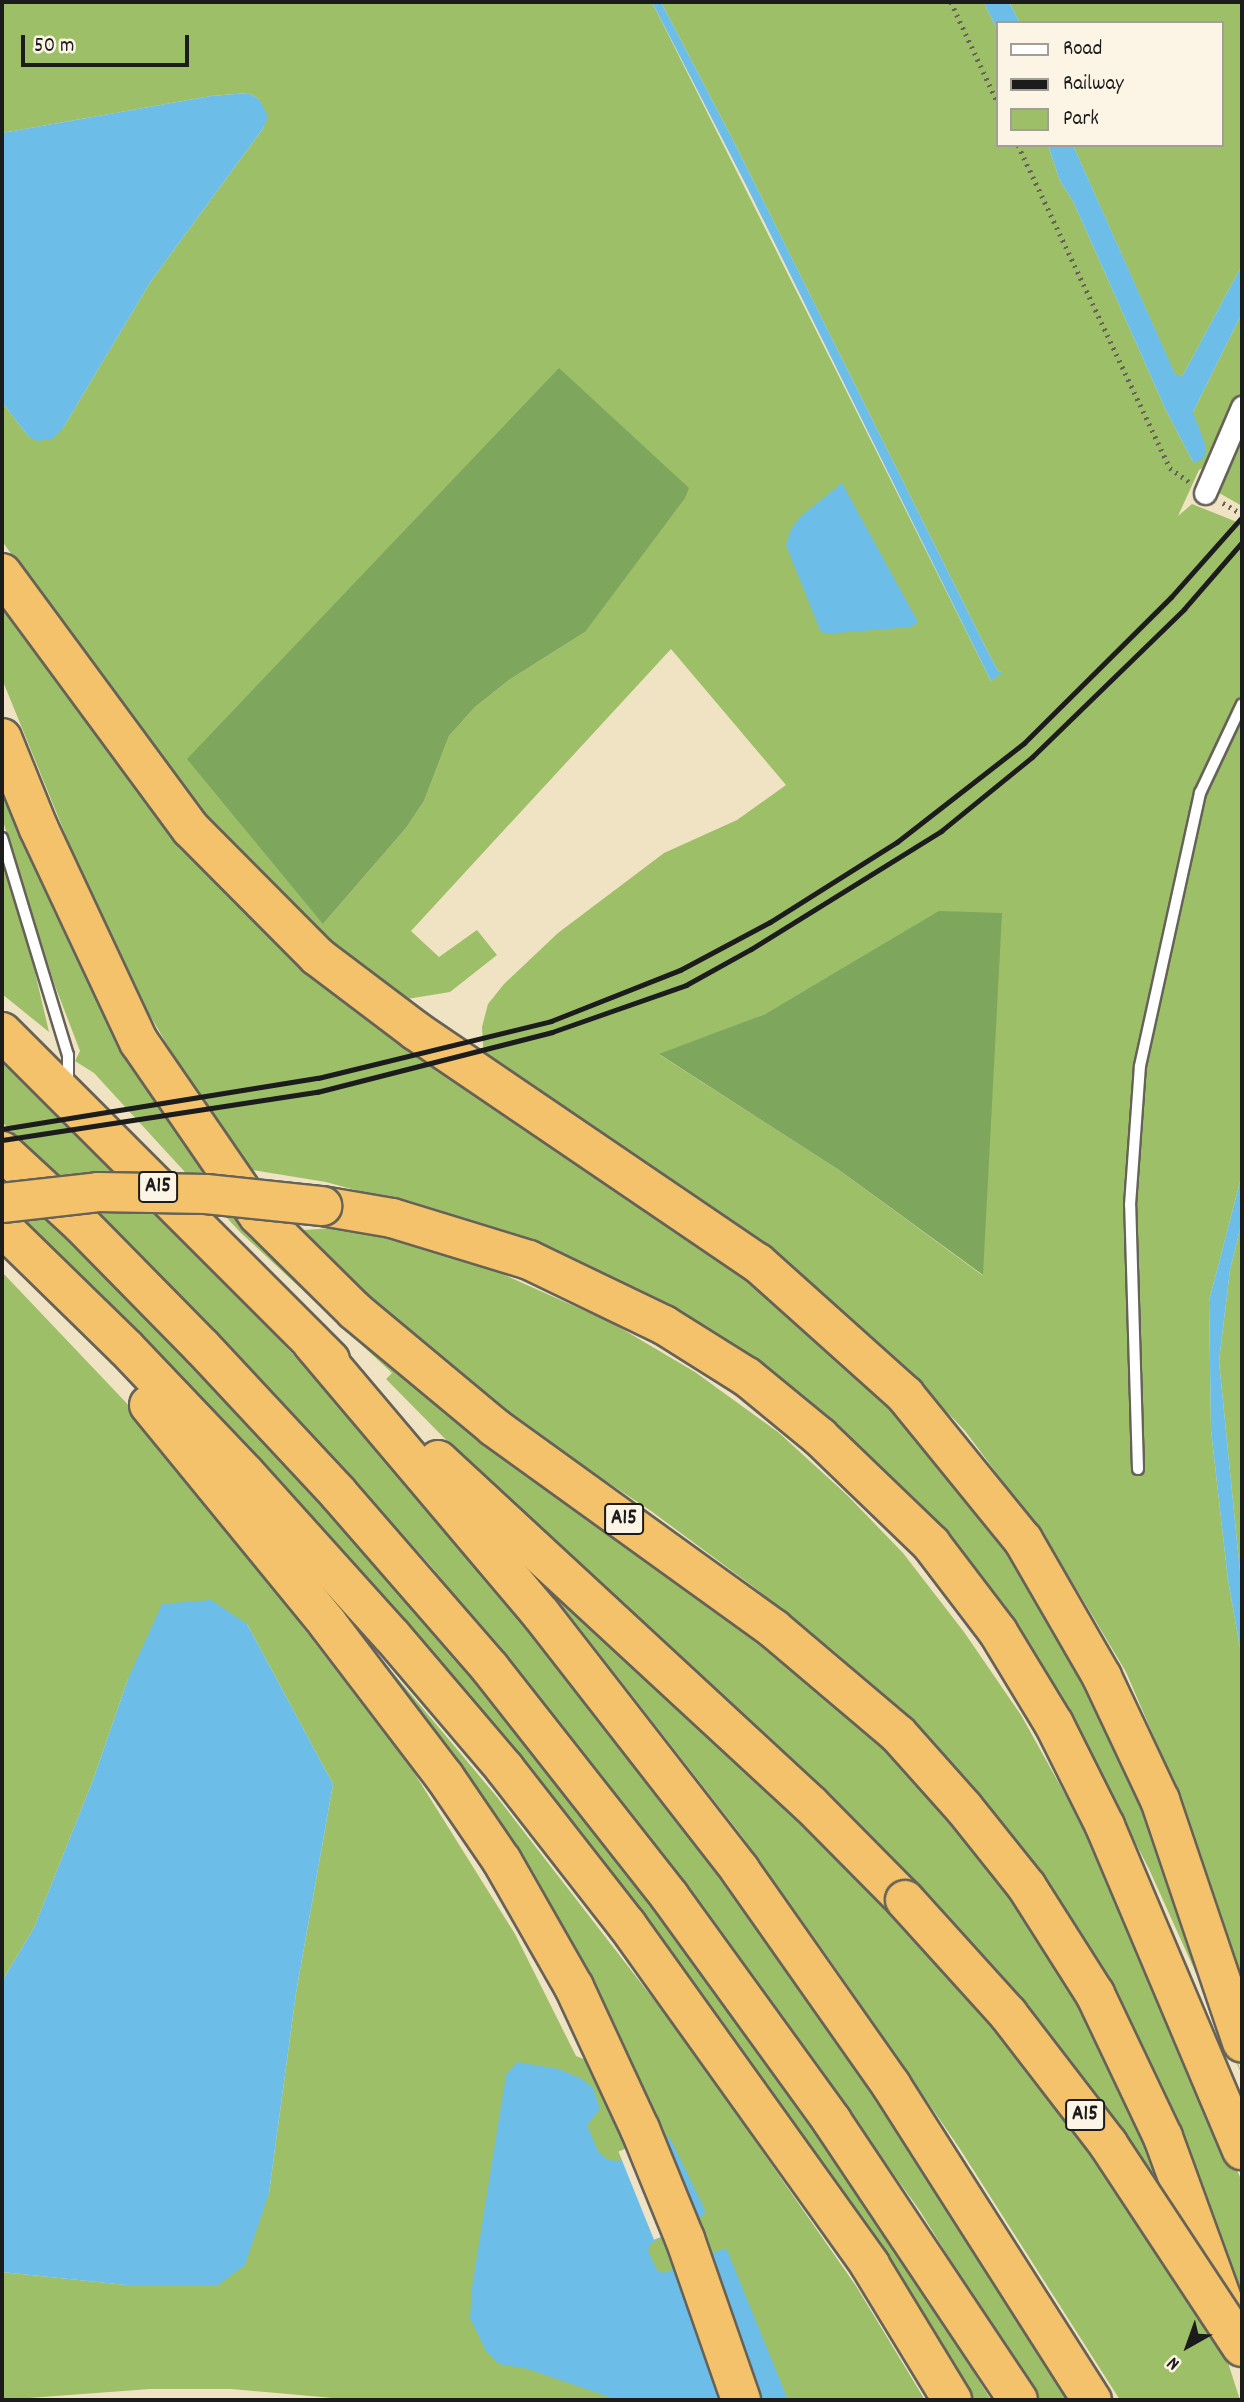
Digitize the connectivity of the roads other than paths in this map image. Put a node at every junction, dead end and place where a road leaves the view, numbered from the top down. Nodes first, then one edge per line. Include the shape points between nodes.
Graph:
1 (1242, 407) edge
2 (1205, 494) road end
3 (2, 573) edge
4 (1242, 704) edge
5 (2, 738) edge
6 (2, 838) edge
7 (2, 1032) edge
8 (67, 1098) junction
9 (2, 1151) edge
10 (2, 1203) edge
11 (9, 1233) edge
12 (312, 1343) junction
13 (1138, 1469) dead end
14 (1242, 2042) edge
15 (1242, 2150) edge
16 (1242, 2347) edge
17 (1242, 2362) edge
18 (741, 2400) edge
19 (952, 2400) edge
20 (1018, 2400) edge
21 (1092, 2400) edge

1 - 2 street
3 - 14 highway via 191,829 317,956 416,1031 758,1263 905,1395 1023,1540 1102,1677 1160,1800
4 - 13 lane via 1200,793 1140,1066 1130,1205
5 - 17 highway, A15 via 39,829 139,1042 258,1215 355,1311 494,1427 774,1629 898,1734 1027,1887 1095,1994 1163,2137
6 - 8 lane via 68,1055
7 - 8 highway, A15
8 - 12 highway, A15
9 - 20 highway via 202,1347 338,1493 490,1668 670,1897 808,2088
10 - 15 highway, A15, bridge via 98,1192 206,1194 392,1218 529,1260 664,1325 747,1377 878,1491 931,1544 998,1632 1054,1724 1105,1826
11 - 18 highway via 328,1625 444,1776 502,1861 575,1987 640,2129 685,2239
11 - 19 highway via 245,1473 505,1769 627,1925 870,2265
12 - 16 highway, A15, bridge via 811,1805 905,1900 1008,2014 1108,2144
12 - 21 highway, A15 via 541,1614 740,1870 891,2085

